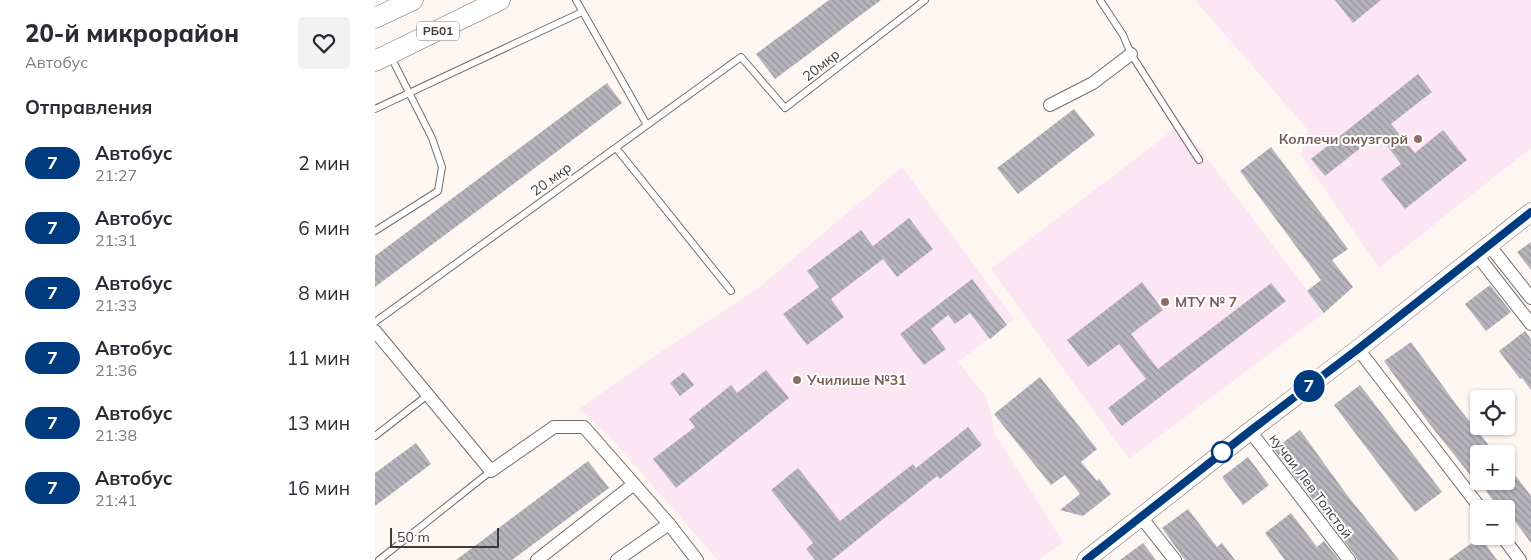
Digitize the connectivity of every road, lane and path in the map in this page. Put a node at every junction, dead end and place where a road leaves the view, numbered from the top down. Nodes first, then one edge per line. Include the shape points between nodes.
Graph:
1 (413, 0) edge
2 (500, 0) edge
3 (575, 0) edge
4 (925, 0) edge
5 (1100, 0) edge
6 (582, 12) junction
7 (375, 18) edge
8 (1131, 54) junction
9 (741, 57) joint
10 (382, 58) edge
11 (409, 92) junction
12 (1050, 105) dead end
13 (375, 109) edge
14 (647, 125) junction
15 (616, 148) junction
16 (1199, 160) dead end
17 (1531, 212) edge
18 (375, 231) edge
19 (1483, 250) junction
20 (731, 291) dead end
21 (1531, 298) edge
22 (375, 322) edge
23 (1531, 324) edge
24 (375, 330) edge
25 (1358, 349) junction
26 (429, 394) junction
27 (1250, 431) junction
28 (375, 436) edge
29 (491, 471) junction
30 (634, 484) junction
31 (1474, 500) edge
32 (1141, 517) junction
33 (669, 524) junction
34 (1509, 545) edge
35 (379, 560) edge
36 (537, 560) edge
37 (617, 560) edge
38 (697, 560) edge
39 (1085, 560) edge
40 (1175, 560) edge
41 (1349, 560) edge
42 (1520, 560) edge

1 - 7 highway
2 - 10 highway, РБ01
3 - 6 lane
4 - 9 lane, 20мкр via 785,108
5 - 8 lane via 1123,35
6 - 11 lane
6 - 14 lane
8 - 12 street via 1093,83
8 - 16 lane
9 - 14 lane, 20 мкр
10 - 11 lane
11 - 13 lane
11 - 18 lane via 432,138 442,167 438,191
14 - 15 lane, 20 мкр
15 - 20 lane
15 - 22 lane, 20 мкр
17 - 19 main road
19 - 21 street
19 - 23 street
19 - 25 main road
24 - 26 street
25 - 27 main road
25 - 31 street
26 - 28 lane
26 - 29 street
27 - 32 main road
27 - 41 street, кучаи Лев Толстой
29 - 30 street via 554,427 584,427
29 - 35 lane
30 - 33 street
30 - 36 street
32 - 39 main road
32 - 40 street
33 - 37 street
33 - 38 street
34 - 42 street

